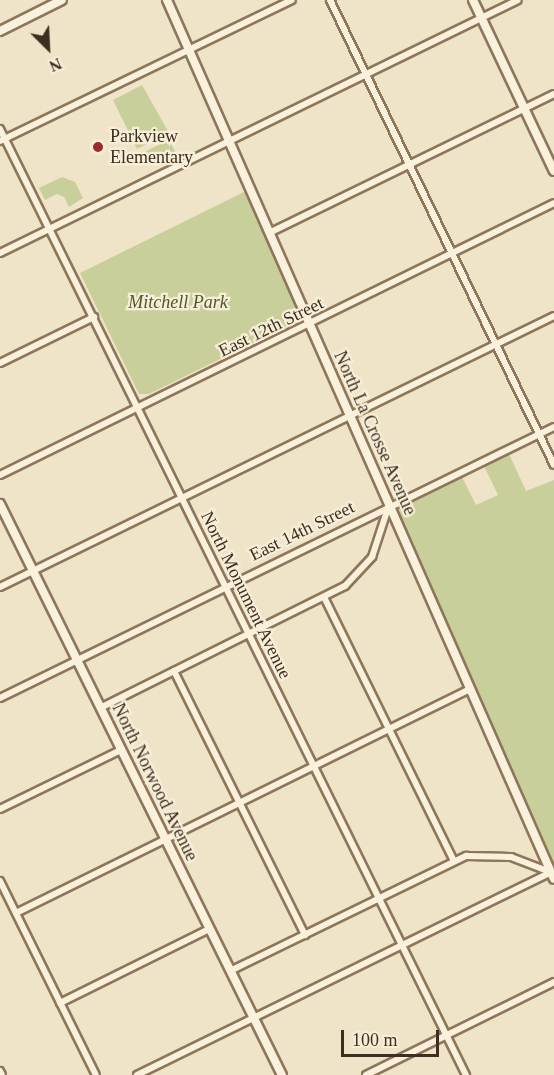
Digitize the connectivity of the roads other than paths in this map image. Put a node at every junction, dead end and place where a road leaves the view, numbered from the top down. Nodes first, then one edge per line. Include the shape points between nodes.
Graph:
1 (62, 0) edge
2 (167, 0) edge
3 (291, 0) edge
4 (330, 0) edge
5 (473, 0) edge
6 (518, 0) edge
7 (481, 17) junction
8 (0, 31) edge
9 (189, 49) junction
10 (366, 75) junction
11 (554, 94) edge
12 (524, 108) junction
13 (0, 129) edge
14 (2, 140) edge
15 (229, 141) junction
16 (409, 165) junction
17 (554, 171) edge
18 (554, 203) edge
19 (49, 230) junction
20 (269, 233) junction
21 (0, 253) edge
22 (452, 255) junction
23 (554, 316) edge
24 (94, 317) junction
25 (310, 324) junction
26 (495, 344) junction
27 (0, 363) edge
28 (137, 410) junction
29 (350, 415) junction
30 (554, 426) edge
31 (539, 434) junction
32 (554, 465) edge
33 (0, 475) edge
34 (181, 498) junction
35 (0, 504) edge
36 (389, 505) junction
37 (33, 571) junction
38 (224, 585) junction
39 (0, 587) edge
40 (324, 597) junction
41 (249, 634) junction
42 (77, 661) junction
43 (174, 671) junction
44 (468, 690) junction
45 (0, 698) edge
46 (100, 708) junction
47 (389, 729) junction
48 (121, 750) junction
49 (314, 766) junction
50 (239, 803) junction
51 (0, 809) edge
52 (165, 840) junction
53 (454, 861) junction
54 (552, 875) edge
55 (0, 881) edge
56 (379, 899) junction
57 (16, 913) junction
58 (209, 929) junction
59 (305, 935) junction
60 (402, 945) junction
61 (230, 971) junction
62 (554, 982) edge
63 (60, 1003) junction
64 (254, 1018) junction
65 (446, 1035) junction
66 (0, 1071) edge
67 (2, 1075) edge
68 (96, 1075) edge
69 (137, 1075) edge
70 (282, 1075) edge
71 (366, 1075) edge
72 (466, 1075) edge

1 - 8 street
2 - 9 street, North La Crosse Avenue
3 - 9 street
4 - 10 street
5 - 7 street
6 - 7 street
7 - 10 street
7 - 12 street
9 - 14 street
9 - 15 street, North La Crosse Avenue
10 - 15 street
10 - 16 street
11 - 12 street
12 - 16 street
12 - 17 street
13 - 14 street, North Monument Avenue
14 - 19 street, North Monument Avenue
15 - 19 street
15 - 20 street, North La Crosse Avenue
16 - 20 street
16 - 22 street
18 - 22 street, East 12th Street
19 - 21 street
19 - 24 street, North Monument Avenue
20 - 25 street, North La Crosse Avenue
22 - 25 street, East 12th Street
22 - 26 street
23 - 26 street
24 - 27 street
24 - 28 street, North Monument Avenue
25 - 28 street, East 12th Street
25 - 29 street, North La Crosse Avenue
26 - 29 street
26 - 31 street
28 - 33 street, East 12th Street
28 - 34 street, North Monument Avenue
29 - 34 street
29 - 36 street, North La Crosse Avenue
30 - 31 street, East 14th Street
31 - 32 street
31 - 36 street, East 14th Street
34 - 37 street
34 - 38 street, North Monument Avenue
35 - 37 street, North Norwood Avenue
36 - 38 street, East 14th Street
36 - 40 street via 365,567 345,586
36 - 44 street, North La Crosse Avenue
37 - 39 street
37 - 42 street, North Norwood Avenue
38 - 41 street, North Monument Avenue
38 - 42 street, East 14th Street
40 - 41 street
40 - 47 street
41 - 43 street
41 - 49 street, North Monument Avenue
42 - 45 street, East 14th Street
42 - 46 street, North Norwood Avenue
43 - 46 street
43 - 50 street
44 - 47 street
44 - 54 street, North La Crosse Avenue
46 - 48 street, North Norwood Avenue
47 - 49 street
47 - 53 street
48 - 51 street
48 - 52 street, North Norwood Avenue
49 - 50 street
49 - 56 street, North Monument Avenue
50 - 52 street
50 - 59 street
52 - 57 street
52 - 58 street, North Norwood Avenue
53 - 54 street via 478,854 499,855
53 - 56 street
54 - 60 street
55 - 57 street
56 - 59 street
56 - 60 street, North Monument Avenue
57 - 63 street
58 - 61 street, North Norwood Avenue
58 - 63 street
59 - 61 street
60 - 64 street
60 - 65 street, North Monument Avenue
61 - 64 street, North Norwood Avenue
62 - 65 street
63 - 68 street
64 - 69 street
64 - 70 street, North Norwood Avenue
65 - 71 street
65 - 72 street, North Monument Avenue
66 - 67 street

